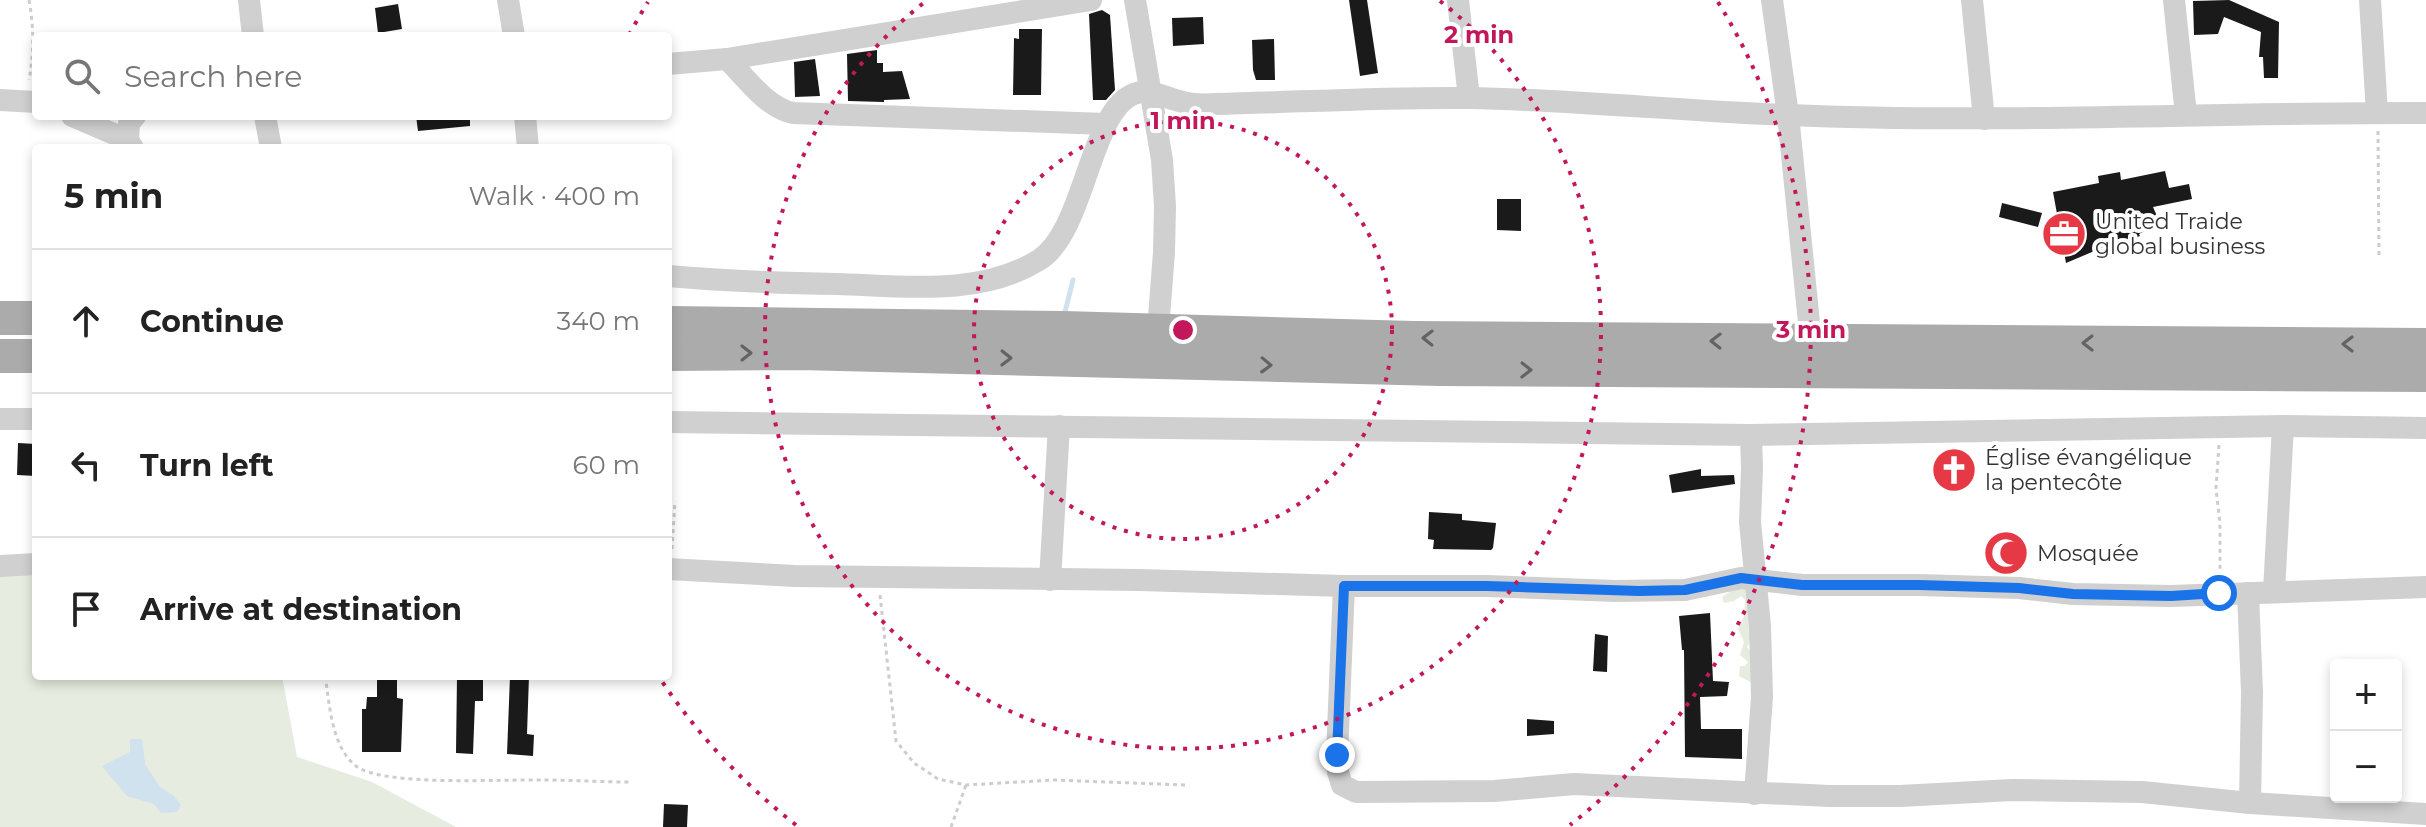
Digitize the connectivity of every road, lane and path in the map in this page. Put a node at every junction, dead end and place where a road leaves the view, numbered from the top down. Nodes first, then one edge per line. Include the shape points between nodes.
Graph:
1 (29, 0) edge
2 (249, 0) edge
3 (508, 0) edge
4 (1091, 0) edge
5 (1135, 0) edge
6 (1458, 0) edge
7 (1772, 0) edge
8 (1972, 0) edge
9 (2174, 0) edge
10 (2370, 0) edge
11 (34, 32) edge
12 (253, 32) edge
13 (513, 32) edge
14 (727, 59) junction
15 (672, 64) edge
16 (1150, 91) junction
17 (1469, 98) junction
18 (0, 100) edge
19 (32, 101) edge
20 (2377, 113) junction
21 (2426, 113) edge
22 (1788, 115) junction
23 (2186, 115) junction
24 (1984, 119) junction
25 (80, 120) edge
26 (132, 120) edge
27 (266, 120) edge
28 (525, 120) edge
29 (1105, 124) junction
30 (130, 144) edge
31 (270, 144) edge
32 (528, 144) edge
33 (2379, 259) dead end
34 (672, 276) edge
35 (0, 318) edge
36 (32, 318) edge
37 (672, 323) edge
38 (1158, 330) junction
39 (1811, 342) junction
40 (2426, 345) edge
41 (672, 354) edge
42 (0, 356) edge
43 (32, 356) edge
44 (2426, 375) edge
45 (0, 419) edge
46 (32, 419) edge
47 (672, 422) edge
48 (1059, 426) junction
49 (2283, 426) junction
50 (2220, 427) junction
51 (2426, 428) edge
52 (1751, 435) junction
53 (675, 501) dead end
54 (672, 542) edge
55 (32, 564) edge
56 (0, 566) edge
57 (672, 569) edge
58 (880, 577) junction
59 (1754, 578) junction
60 (1050, 580) junction
61 (1344, 586) junction
62 (2426, 587) edge
63 (2274, 591) junction
64 (2219, 593) junction
65 (2248, 593) junction
66 (326, 680) edge
67 (629, 782) dead end
68 (966, 785) junction
69 (1185, 785) dead end
70 (1755, 794) junction
71 (2250, 803) junction
72 (2426, 814) edge
73 (951, 827) edge

1 - 11 path
2 - 12 street
3 - 13 street
4 - 14 street
5 - 16 street
6 - 17 street
7 - 22 street
8 - 24 street
9 - 23 street
10 - 20 street
14 - 15 street
14 - 29 street via 769,102 793,113
16 - 17 street via 1195,105
16 - 29 street via 1125,97
16 - 38 street via 1165,206
17 - 22 street
18 - 19 street
20 - 21 street
20 - 23 street
20 - 33 path
22 - 24 street
22 - 39 street
23 - 24 street
25 - 30 street
26 - 30 street
27 - 31 street
28 - 32 street
29 - 34 street via 1057,245 1011,273 973,284 929,286
35 - 36 main road
37 - 38 main road
39 -> 38 main road
40 -> 39 main road
41 -> 44 main road via 1470,370
42 - 43 main road
45 - 46 street
47 - 48 street
48 - 52 street
48 - 60 street
49 - 50 street
49 - 51 street
49 - 63 street
50 - 52 street
50 - 64 path
52 - 59 street
53 - 54 path
55 - 56 street
57 - 58 street
58 - 60 street
58 - 68 path via 896,741 914,763 938,779
59 - 61 street via 1685,590 1639,591
59 - 64 street via 1802,585 1933,585 2073,594
59 - 70 street via 1762,697
60 - 61 street
61 - 70 street via 1337,755 1342,785 1356,792 1494,791 1574,784
62 - 63 street
63 - 65 street
64 - 65 street
65 - 71 street
66 - 67 path via 345,755 368,772 421,780
68 - 69 path via 1054,780
68 - 73 path
70 - 71 street via 1900,796 2042,790 2142,792
71 - 72 street

